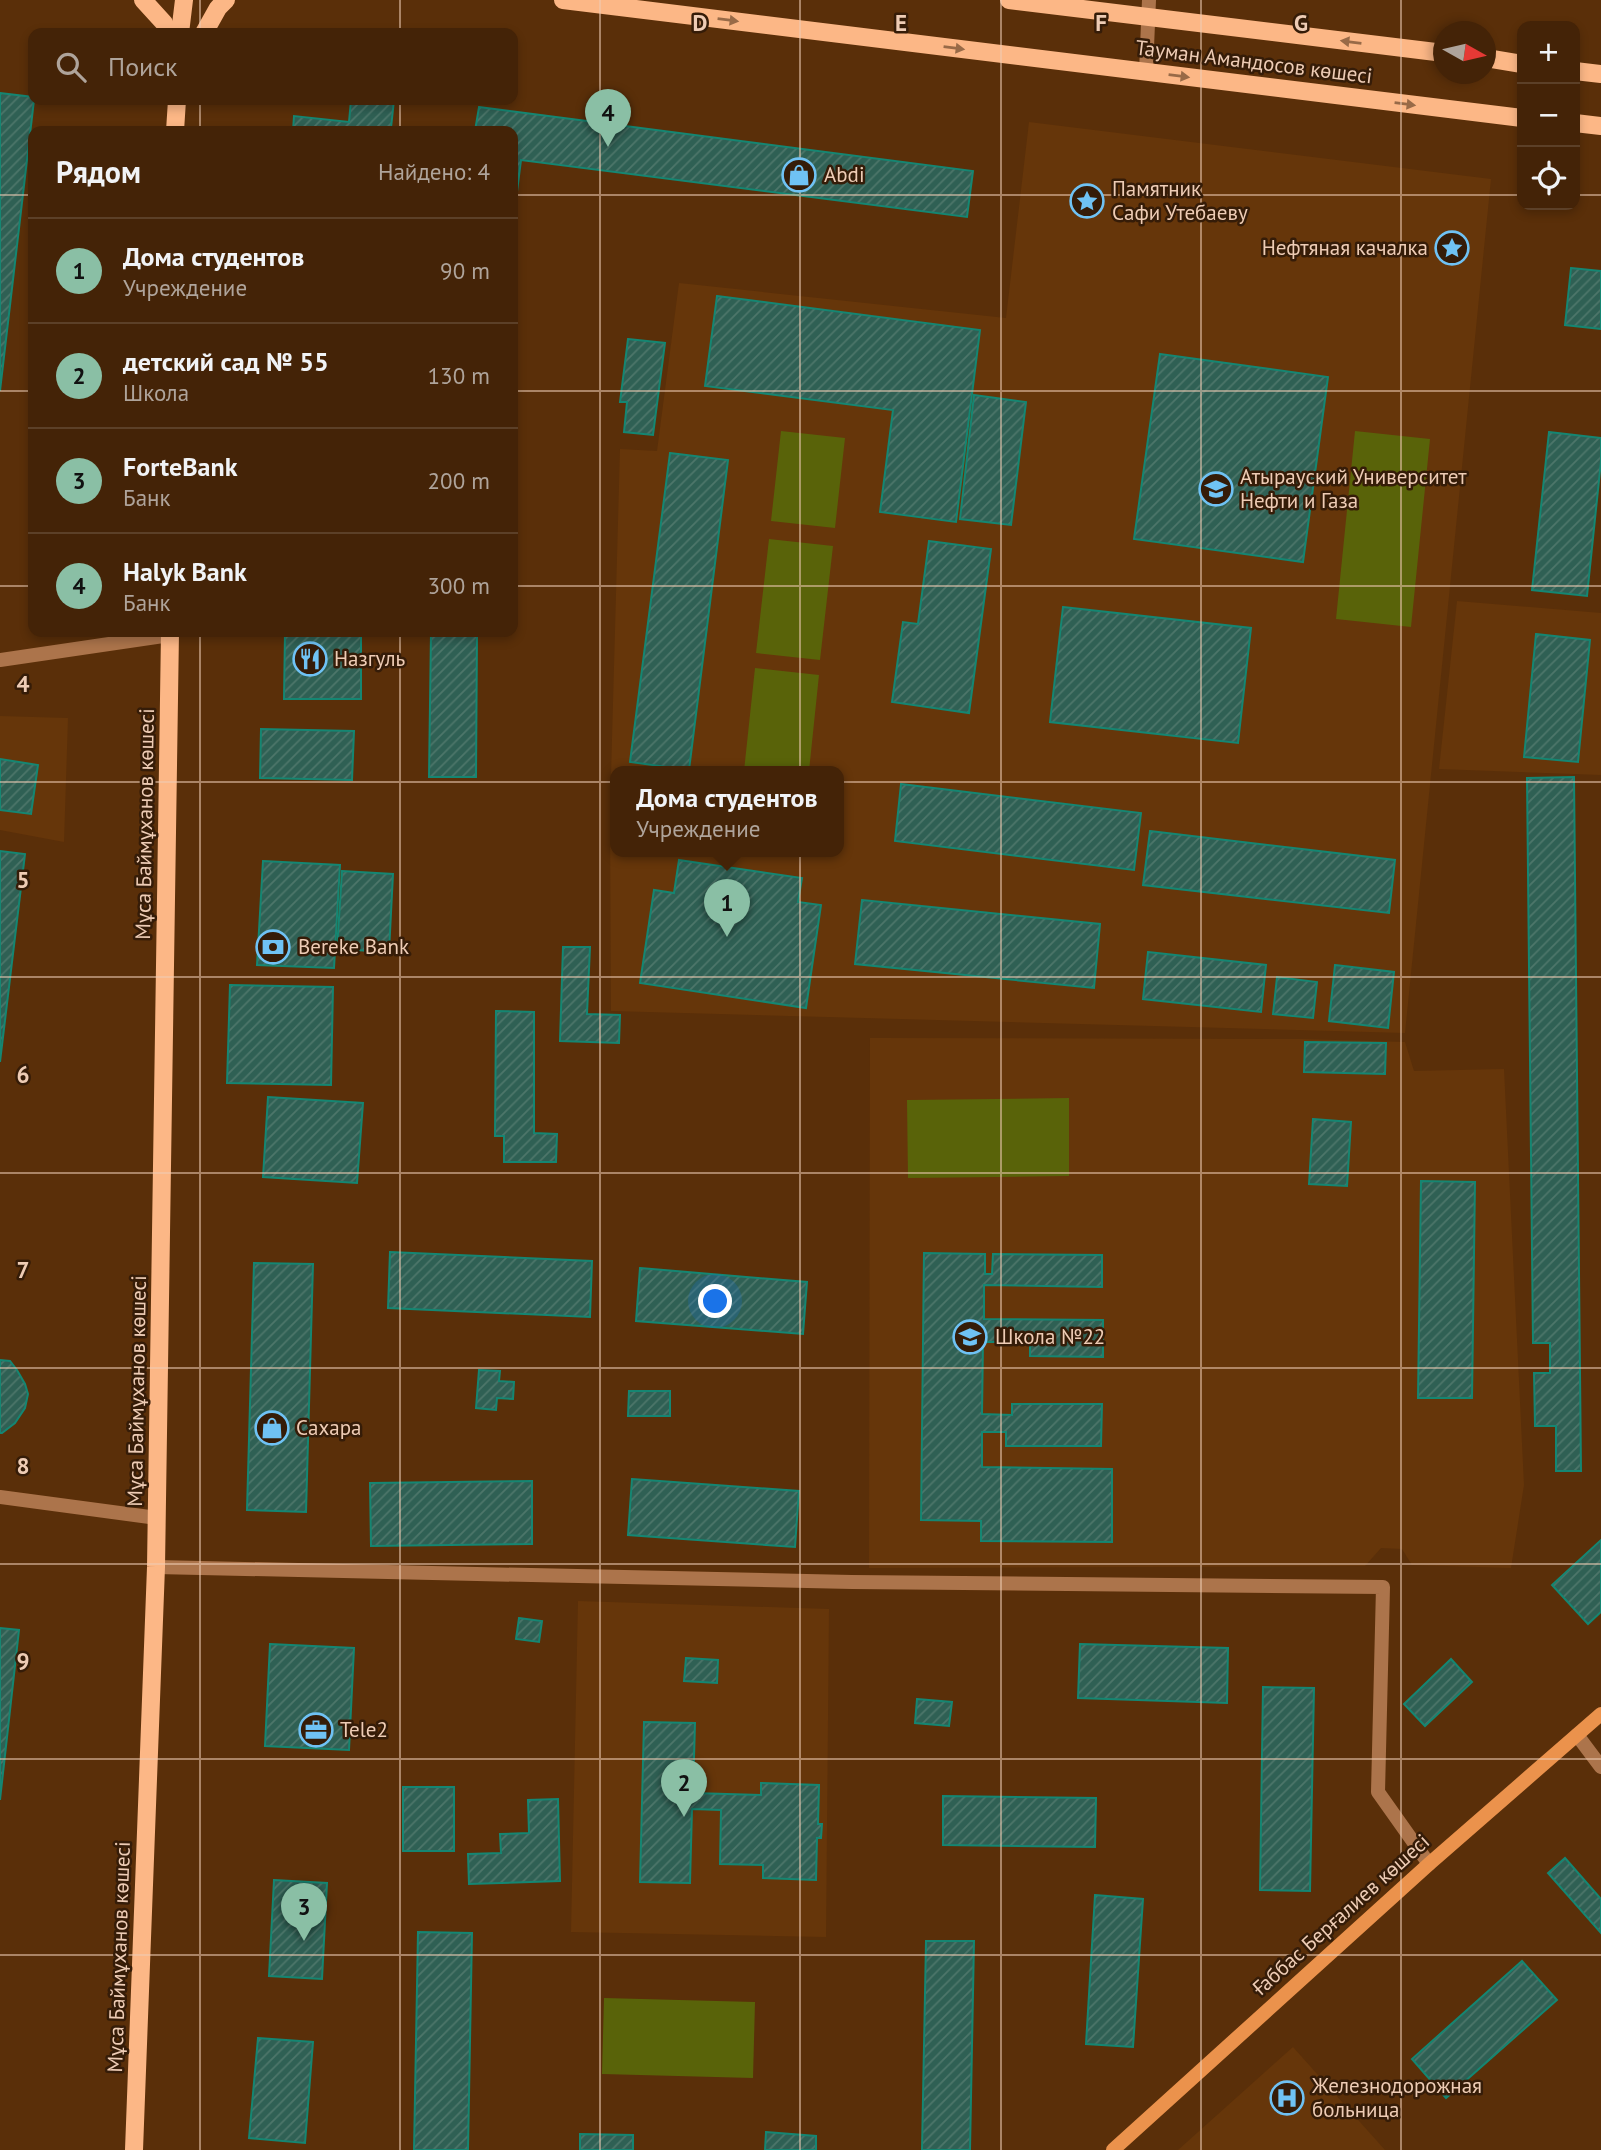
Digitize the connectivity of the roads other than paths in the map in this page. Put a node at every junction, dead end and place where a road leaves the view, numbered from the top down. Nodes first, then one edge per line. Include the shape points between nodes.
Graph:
1 (144, 0) edge
2 (184, 0) edge
3 (226, 0) edge
4 (563, 0) edge
5 (1009, 0) edge
6 (1149, 8) edge
7 (166, 28) edge
8 (181, 28) edge
9 (207, 28) edge
10 (1433, 51) edge
11 (1496, 60) edge
12 (1517, 63) edge
13 (1146, 71) junction
14 (1580, 72) edge
15 (1601, 74) edge
16 (177, 105) edge
17 (1517, 117) edge
18 (1580, 124) edge
19 (174, 126) edge
20 (1601, 126) edge
21 (145, 637) edge
22 (170, 637) edge
23 (0, 660) edge
24 (0, 1497) edge
25 (157, 1518) junction
26 (156, 1567) junction
27 (1601, 1714) edge
28 (1577, 1735) junction
29 (1601, 1767) edge
30 (1429, 1864) junction
31 (134, 2150) edge
32 (1113, 2150) edge

1 - 7 main road
2 - 8 main road
3 - 9 main road
4 -> 13 main road, Тауман Амандосов көшесі
5 - 6 main road, Тауман Амандосов көшесі
10 -> 6 main road, Тауман Амандосов көшесі
6 - 13 street
11 - 12 main road
13 -> 17 main road, Тауман Амандосов көшесі
14 - 15 main road
16 - 19 main road
18 - 20 main road
21 - 23 street
22 - 25 main road, Мұса Баймұханов көшесі
24 - 25 street
25 - 26 main road, Мұса Баймұханов көшесі
26 - 30 street via 1383,1587 1378,1793
26 - 31 main road, Мұса Баймұханов көшесі
27 - 28 main road, Ғаббас Берғалиев көшесі
28 - 29 street
28 - 30 main road, Ғаббас Берғалиев көшесі
30 - 32 main road, Ғаббас Берғалиев көшесі

